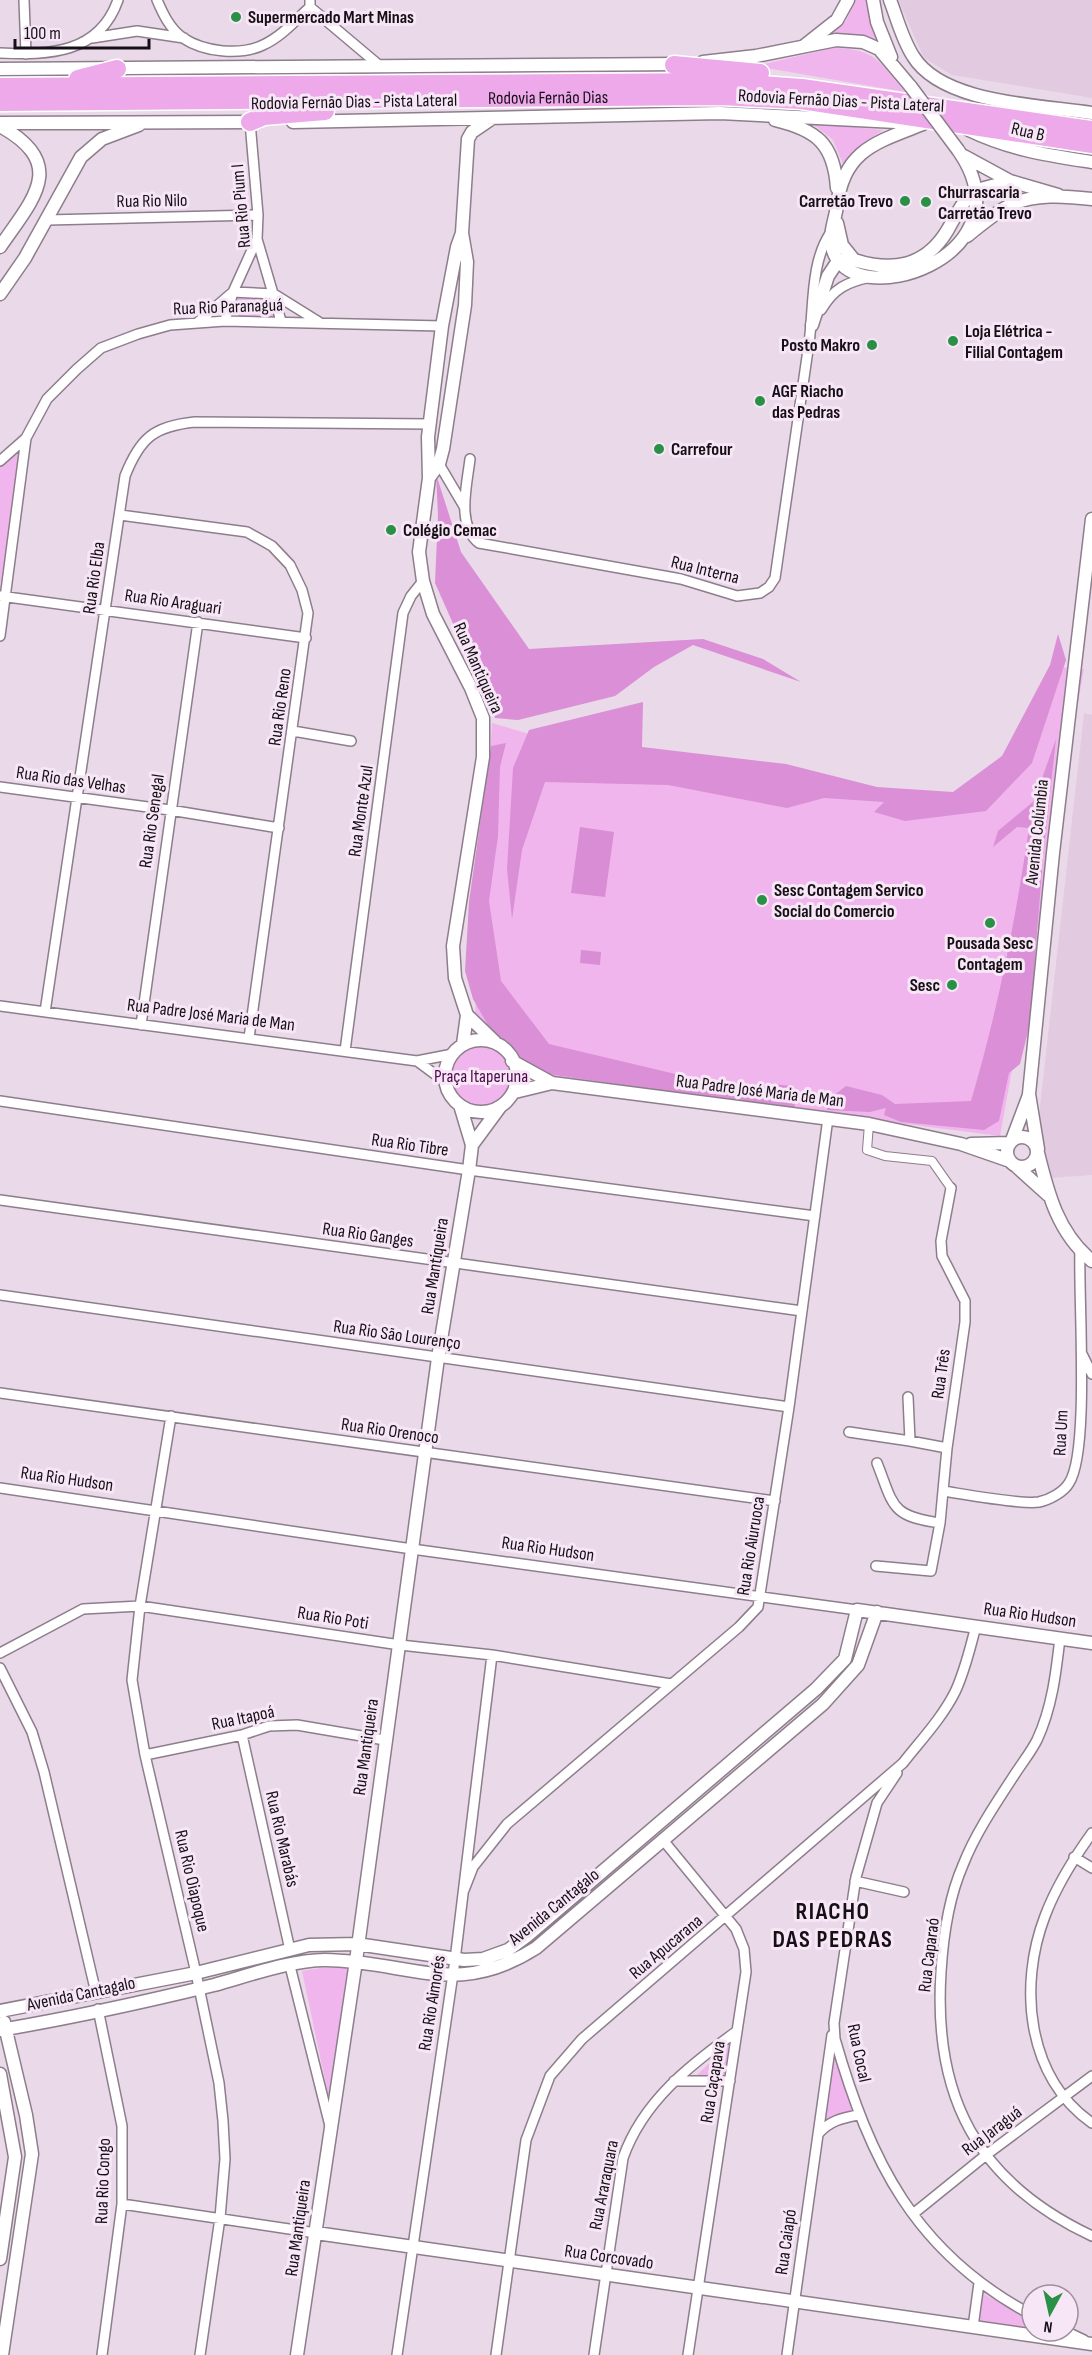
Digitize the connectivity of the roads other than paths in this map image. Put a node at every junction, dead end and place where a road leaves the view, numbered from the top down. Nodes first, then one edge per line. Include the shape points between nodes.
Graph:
1 (24, 0) edge
2 (118, 0) edge
3 (157, 0) edge
4 (848, 0) edge
5 (873, 0) edge
6 (890, 0) edge
7 (310, 3) edge
8 (92, 38) junction
9 (184, 38) junction
10 (800, 49) junction
11 (0, 53) edge
12 (26, 54) junction
13 (893, 64) junction
14 (674, 65) junction
15 (380, 66) junction
16 (0, 69) edge
17 (117, 69) junction
18 (0, 85) edge
19 (878, 99) junction
20 (395, 100) junction
21 (0, 102) edge
22 (748, 113) junction
23 (1092, 113) edge
24 (492, 118) junction
25 (146, 122) junction
26 (250, 122) junction
27 (922, 124) junction
28 (0, 125) edge
29 (959, 125) junction
30 (1092, 130) edge
31 (1092, 144) edge
32 (959, 152) junction
33 (1092, 162) edge
34 (1010, 181) junction
35 (977, 190) junction
36 (838, 196) junction
37 (1062, 196) junction
38 (1092, 199) edge
39 (258, 215) junction
40 (836, 216) junction
41 (47, 220) junction
42 (831, 232) junction
43 (462, 233) junction
44 (257, 239) junction
45 (959, 243) junction
46 (0, 247) edge
47 (838, 261) junction
48 (854, 261) junction
49 (452, 273) junction
50 (467, 276) junction
51 (871, 277) junction
52 (233, 292) junction
53 (0, 294) edge
54 (274, 294) junction
55 (225, 321) junction
56 (281, 321) junction
57 (319, 322) junction
58 (196, 323) junction
59 (812, 325) junction
60 (442, 326) junction
61 (430, 424) junction
62 (26, 438) junction
63 (427, 453) junction
64 (470, 459) dead end
65 (0, 461) edge
66 (439, 464) junction
67 (429, 478) junction
68 (465, 508) junction
69 (120, 515) junction
70 (1092, 519) edge
71 (423, 581) junction
72 (3, 597) edge
73 (107, 609) junction
74 (198, 622) junction
75 (0, 636) edge
76 (306, 638) junction
77 (293, 732) junction
78 (351, 741) dead end
79 (0, 787) edge
80 (76, 797) junction
81 (170, 810) junction
82 (279, 828) junction
83 (0, 1006) edge
84 (45, 1012) junction
85 (467, 1015) junction
86 (141, 1025) junction
87 (249, 1038) junction
88 (495, 1042) junction
89 (463, 1044) junction
90 (345, 1051) junction
91 (453, 1054) junction
92 (417, 1061) junction
93 (512, 1061) junction
94 (444, 1081) junction
95 (552, 1083) junction
96 (515, 1092) junction
97 (1029, 1094) junction
98 (0, 1101) edge
99 (460, 1105) junction
100 (501, 1107) junction
101 (828, 1118) junction
102 (869, 1124) junction
103 (1011, 1142) junction
104 (961, 1144) junction
105 (472, 1145) junction
106 (1038, 1151) junction
107 (1013, 1164) junction
108 (469, 1170) junction
109 (951, 1188) joint
110 (1048, 1196) junction
111 (0, 1200) edge
112 (815, 1216) junction
113 (1080, 1250) junction
114 (1092, 1261) edge
115 (454, 1263) junction
116 (0, 1295) edge
117 (802, 1311) junction
118 (1081, 1352) junction
119 (438, 1358) junction
120 (1092, 1374) edge
121 (0, 1394) edge
122 (908, 1396) dead end
123 (789, 1407) junction
124 (171, 1416) junction
125 (849, 1432) dead end
126 (910, 1441) junction
127 (947, 1448) junction
128 (426, 1454) junction
129 (877, 1462) dead end
130 (0, 1488) edge
131 (943, 1491) junction
132 (775, 1501) junction
133 (155, 1510) junction
134 (940, 1523) junction
135 (412, 1549) junction
136 (876, 1566) dead end
137 (762, 1597) junction
138 (140, 1606) junction
139 (857, 1610) junction
140 (878, 1612) junction
141 (976, 1626) junction
142 (1060, 1638) junction
143 (1092, 1642) edge
144 (400, 1645) junction
145 (0, 1653) edge
146 (492, 1655) junction
147 (0, 1668) edge
148 (671, 1684) junction
149 (242, 1735) junction
150 (385, 1740) junction
151 (145, 1755) junction
152 (903, 1763) junction
153 (1092, 1833) edge
154 (663, 1840) junction
155 (1074, 1857) junction
156 (1092, 1868) edge
157 (855, 1881) junction
158 (464, 1890) junction
159 (904, 1892) dead end
160 (727, 1917) junction
161 (357, 1944) junction
162 (290, 1950) junction
163 (455, 1960) junction
164 (356, 1961) junction
165 (290, 1966) junction
166 (196, 1973) junction
167 (453, 1977) junction
168 (199, 1988) junction
169 (96, 1993) junction
170 (98, 2009) junction
171 (0, 2010) edge
172 (834, 2023) junction
173 (3, 2029) edge
174 (737, 2031) junction
175 (0, 2074) edge
176 (1092, 2076) edge
177 (730, 2081) junction
178 (674, 2082) junction
179 (1063, 2098) junction
180 (3, 2100) edge
181 (858, 2115) junction
182 (1092, 2123) edge
183 (330, 2126) junction
184 (818, 2134) junction
185 (986, 2155) junction
186 (122, 2204) junction
187 (913, 2214) junction
188 (220, 2218) junction
189 (316, 2233) junction
190 (1092, 2236) edge
191 (411, 2247) junction
192 (0, 2259) edge
193 (511, 2260) junction
194 (605, 2275) junction
195 (979, 2283) junction
196 (697, 2288) junction
197 (794, 2301) junction
198 (1020, 2308) edge
199 (973, 2327) junction
200 (1092, 2343) edge
201 (2, 2355) edge
202 (102, 2355) edge
203 (200, 2355) edge
204 (297, 2355) edge
205 (397, 2355) edge
206 (496, 2355) edge
207 (594, 2355) edge
208 (688, 2355) edge
209 (787, 2355) edge

1 - 12 street
2 - 8 street
3 - 9 street via 172,27
4 - 10 street via 837,20
5 - 13 street via 876,22
6 - 23 street, Rodovia Fernão Dias - Pista Lateral via 913,57 932,76 956,89 983,96
7 - 9 street via 266,44 248,51 203,47
7 - 15 street
8 - 9 street via 137,31
8 - 12 street via 64,51
10 - 13 street, Rodovia Fernão Dias - Pista Lateral via 836,40 863,42 879,49
10 - 14 street, Rodovia Fernão Dias - Pista Lateral
11 - 12 street
13 - 32 street, bridge
14 - 15 street, Rodovia Fernão Dias - Pista Lateral
14 - 19 highway via 748,71 844,88
15 - 17 street, Rodovia Fernão Dias - Pista Lateral
16 - 17 street, Rodovia Fernão Dias - Pista Lateral
17 - 18 highway via 88,78
18 - 19 highway, Rodovia Fernão Dias via 723,82
19 - 30 highway, Rodovia Fernão Dias
20 - 21 highway, Rodovia Fernão Dias
20 - 26 highway via 368,108 264,116
20 - 29 highway, Rodovia Fernão Dias via 721,96 801,100
22 - 24 street, Rodovia Fernão Dias - Pista Lateral
22 - 27 street, Rodovia Fernão Dias - Pista Lateral
22 - 36 street via 812,132 827,147 836,168
24 - 26 street, Rodovia Fernão Dias - Pista Lateral
24 - 43 street, Rua Mantiqueira via 471,132 468,140
25 - 26 street, Rodovia Fernão Dias - Pista Lateral
25 - 28 street, Rodovia Fernão Dias - Pista Lateral
25 - 41 street via 92,146 81,157
26 - 39 street, Rua Rio Pium I
27 - 29 street, Rodovia Fernão Dias - Pista Lateral
27 - 36 street via 862,150 850,164
28 - 46 street via 29,146 40,168 39,186
29 - 31 highway, Rodovia Fernão Dias
29 - 33 street, Rua B via 1024,152
32 - 34 street
32 - 35 street
34 - 35 street
34 - 37 street
35 - 45 street via 975,213
35 - 48 street via 963,203 935,248 917,261 894,267
36 - 40 street
37 - 38 street
37 - 45 street via 1009,205
39 - 41 street, Rua Rio Nilo
39 - 44 street, Rua Rio Pium I
40 - 42 street
40 - 48 street via 842,245
41 - 53 street
42 - 47 street
42 - 59 street, Rua Interna via 823,243
43 - 49 street, Rua Mantiqueira
43 - 50 street, Rua Mantiqueira
44 - 52 street
44 - 54 street, Rua Rio Pium I
45 - 51 street via 919,272
47 - 48 street
47 - 51 street
47 - 59 street via 828,276
49 - 50 street
49 - 60 street, Rua Mantiqueira
50 - 66 street, Rua Mantiqueira
51 - 59 street, Rua Interna via 836,290
52 - 54 street
52 - 55 street
52 - 58 street
54 - 56 street, Rua Rio Pium I
54 - 57 street
55 - 56 street, Rua Rio Paranaguá
55 - 58 street, Rua Rio Paranaguá
56 - 57 street, Rua Rio Paranaguá
57 - 60 street, Rua Rio Paranaguá
58 - 62 street, Rua Rio Paranaguá via 170,325 101,348 47,399
59 - 68 street, Rua Interna via 775,578 759,593 737,596 681,579 486,546 469,533
60 - 61 street, Rua Mantiqueira
61 - 63 street, Rua Mantiqueira
61 - 69 street, Rua Rio Elba via 168,425 147,438 134,454 125,476
62 - 65 street, Rua Rio Paranaguá
62 - 72 street
63 - 66 street
63 - 67 street, Rua Mantiqueira
64 - 68 street, Rua Interna
66 - 67 street, Rua Mantiqueira
66 - 68 street, Rua Interna
67 - 71 street, Rua Mantiqueira via 419,552
69 - 73 street, Rua Rio Elba
69 - 76 street, Rua Rio Reno via 247,532 273,546 290,565 302,590 308,613
70 - 97 street, Avenida Colúmbia
71 - 85 street, Rua Mantiqueira via 433,614 471,688 484,728 483,757 453,946 455,978
71 - 90 street, Rua Monte Azul via 403,614
72 - 73 street, Rua Rio Araguari
72 - 75 street
73 - 74 street, Rua Rio Araguari
73 - 80 street, Rua Rio Elba
74 - 76 street, Rua Rio Araguari
74 - 81 street, Rua Rio Senegal
76 - 77 street, Rua Rio Reno
77 - 78 street
77 - 82 street, Rua Rio Reno
79 - 80 street, Rua Rio das Velhas
80 - 81 street, Rua Rio das Velhas
80 - 84 street, Rua Rio Elba
81 - 82 street, Rua Rio das Velhas
81 - 86 street, Rua Rio Senegal
82 - 87 street, Rua Rio Reno
83 - 84 street, Rua Padre José Maria de Man
84 - 86 street, Rua Padre José Maria de Man
85 - 88 street, Rua Mantiqueira
85 - 89 street, Rua Mantiqueira
86 - 87 street, Rua Padre José Maria de Man
87 - 90 street, Rua Padre José Maria de Man
88 - 89 street via 482,1039
88 - 93 street
89 - 91 street
90 - 92 street, Rua Padre José Maria de Man
91 - 92 street, Rua Padre José Maria de Man
91 - 94 street via 444,1069
92 - 94 street, Rua Padre José Maria de Man
93 - 95 street, Rua Padre José Maria de Man
93 - 96 street via 517,1078
94 - 99 street
95 - 96 street, Rua Padre José Maria de Man
95 - 101 street, Rua Padre José Maria de Man
96 - 100 street
97 - 103 street
97 - 106 street, Avenida Colúmbia
98 - 108 street, Rua Rio Tibre
99 - 100 street via 484,1111
99 - 105 street, Rua Mantiqueira
100 - 105 street
101 - 102 street, Rua Padre José Maria de Man
101 - 112 street, Rua Rio Aiuruoca
102 - 104 street, Rua Padre José Maria de Man
102 - 109 street via 867,1150 932,1161
103 - 104 street, Rua Padre José Maria de Man
103 - 106 street via 1029,1138
103 - 107 street via 1007,1154
104 - 107 street, Rua Padre José Maria de Man
105 - 108 street, Rua Mantiqueira
106 - 107 street via 1031,1165
106 - 110 street
107 - 110 street, Rua Padre José Maria de Man
108 - 112 street, Rua Rio Tibre
108 - 115 street, Rua Mantiqueira
109 - 127 street, Rua Três via 942,1256 965,1301 965,1322
110 - 113 street via 1057,1218
111 - 115 street, Rua Rio Ganges
112 - 117 street, Rua Rio Aiuruoca
113 - 114 street
113 - 118 street, Rua Um
115 - 117 street, Rua Rio Ganges
115 - 119 street, Rua Mantiqueira
116 - 119 street, Rua Rio São Lourenço
117 - 123 street, Rua Rio Aiuruoca
118 - 120 street
118 - 131 street, Rua Um via 1077,1462 1069,1484 1054,1496 1037,1502
119 - 123 street, Rua Rio São Lourenço
119 - 128 street, Rua Mantiqueira
121 - 124 street, Rua Rio Orenoco
122 - 126 street
123 - 132 street, Rua Rio Aiuruoca
124 - 128 street, Rua Rio Orenoco
124 - 133 street, Rua Rio Oiapoque
125 - 126 street
126 - 127 street
127 - 131 street, Rua Três
128 - 132 street, Rua Rio Orenoco
128 - 135 street, Rua Mantiqueira
129 - 134 street via 894,1507 903,1515
130 - 133 street, Rua Rio Hudson
131 - 134 street, Rua Três
132 - 137 street, Rua Rio Aiuruoca
133 - 135 street, Rua Rio Hudson
133 - 138 street, Rua Rio Oiapoque
134 - 136 street, Rua Três via 931,1571
135 - 137 street, Rua Rio Hudson
135 - 144 street, Rua Mantiqueira
137 - 139 street, Rua Rio Hudson
137 - 148 street, Rua Rio Aiuruoca via 739,1627
138 - 144 street, Rua Rio Poti
138 - 145 street, Rua Rio Poti via 84,1609
138 - 151 street, Rua Rio Oiapoque via 132,1680
139 - 140 street, Rua Rio Hudson
139 - 163 street, Avenida Cantagalo via 845,1659 792,1711 527,1936 508,1950 483,1959
140 - 141 street, Rua Rio Hudson
140 - 154 street, Avenida Cantagalo via 858,1665 823,1704
141 - 142 street, Rua Rio Hudson
141 - 152 street, Rua Apucarana via 955,1692
142 - 143 street, Rua Rio Hudson
142 - 185 street, Rua Caparaó via 1047,1713 1036,1741 962,1866 942,1953 940,2033 946,2065 966,2125
144 - 146 street, Rua Rio Poti
144 - 150 street, Rua Mantiqueira
146 - 148 street, Rua Rio Poti
146 - 158 street, Rua Rio Aimorés
147 - 169 street via 32,1732 44,1772
148 - 158 street, Rua Rio Aiuruoca via 507,1824 473,1867
149 - 150 street, Rua Itapoá via 269,1726 297,1725
149 - 151 street, Rua Itapoá
149 - 162 street, Rua Rio Marabás
150 - 161 street, Rua Mantiqueira
151 - 166 street, Rua Rio Oiapoque
152 - 157 street, Rua Cocal via 877,1803
152 - 160 street, Rua Apucarana
153 - 155 street
154 - 160 street, Rua Caçapava
154 - 167 street, Avenida Cantagalo via 536,1948 492,1970
155 - 156 street
155 - 179 street via 1044,1917 1030,2012 1043,2063
157 - 159 street
157 - 172 street, Rua Cocal
158 - 163 street, Rua Rio Aimorés
160 - 174 street, Rua Caçapava via 744,1949 746,1972
160 - 193 street, Rua Apucarana via 582,2039 550,2076 526,2140
161 - 162 street, Avenida Cantagalo via 328,1943
161 - 163 street, Avenida Cantagalo
161 - 164 street, Rua Mantiqueira
162 - 166 street, Avenida Cantagalo
163 - 167 street, Rua Rio Aimorés
164 - 165 street, Avenida Cantagalo via 311,1960
164 - 167 street, Avenida Cantagalo
164 - 183 street, Rua Mantiqueira
165 - 168 street, Avenida Cantagalo
165 - 183 street
166 - 168 street, Rua Rio Oiapoque
166 - 169 street, Avenida Cantagalo
167 - 191 street, Rua Rio Aimorés
168 - 170 street, Avenida Cantagalo
168 - 188 street, Rua Rio Oiapoque via 223,2121 225,2159
169 - 171 street, Avenida Cantagalo
170 - 173 street, Avenida Cantagalo
170 - 186 street, Rua Rio Congo via 122,2126
171 - 173 street
172 - 181 street, Rua Cocal via 835,2039
172 - 184 street, Rua Caiapó
173 - 201 street via 32,2154
174 - 177 street, Rua Caçapava
174 - 178 street, Rua Araraquara
175 - 180 street
176 - 179 street, Rua Jaraguá
177 - 178 street
177 - 196 street, Rua Caçapava
178 - 194 street, Rua Araraquara via 644,2113 632,2132
179 - 182 street
179 - 185 street, Rua Jaraguá
180 - 192 street via 15,2157
181 - 184 street via 839,2119
181 - 187 street, Rua Cocal via 886,2173
183 - 189 street, Rua Mantiqueira
184 - 197 street, Rua Caiapó
185 - 187 street, Rua Jaraguá
185 - 190 street, Rua Caparaó via 1032,2202
186 - 188 street, Rua Corcovado
186 - 202 street, Rua Rio Congo
187 - 195 street, Rua Cocal
188 - 189 street, Rua Corcovado
188 - 203 street, Rua Rio Oiapoque
189 - 191 street, Rua Corcovado
189 - 204 street, Rua Mantiqueira
191 - 193 street, Rua Corcovado
191 - 205 street, Rua Rio Aimorés
193 - 194 street, Rua Corcovado
193 - 206 street, Rua Apucarana
194 - 196 street, Rua Corcovado
194 - 207 street, Rua Araraquara
195 - 198 street, Rua Cocal
195 - 199 street
196 - 197 street, Rua Corcovado
196 - 208 street, Rua Caçapava
197 - 199 street, Rua Corcovado
197 - 209 street, Rua Caiapó
199 - 200 street, Rua Corcovado

